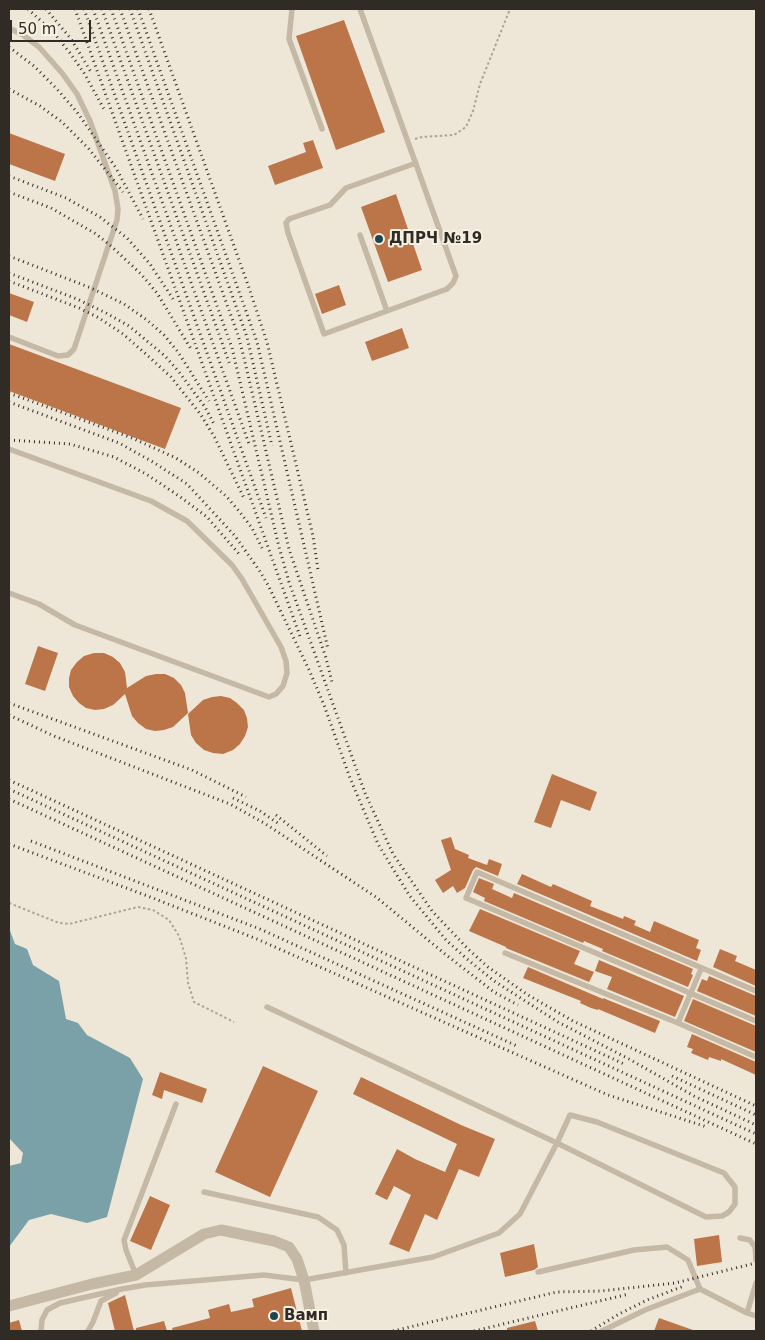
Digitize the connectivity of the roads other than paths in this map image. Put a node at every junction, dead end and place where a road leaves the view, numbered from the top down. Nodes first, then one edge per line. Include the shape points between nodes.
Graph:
1 (292, 9) edge
2 (360, 9) edge
3 (9, 28) edge
4 (322, 129) dead end
5 (416, 163) junction
6 (360, 235) dead end
7 (387, 311) junction
8 (9, 337) edge
9 (9, 449) edge
10 (9, 593) edge
11 (505, 953) dead end
12 (700, 968) junction
13 (756, 991) edge
14 (691, 994) junction
15 (267, 1007) dead end
16 (756, 1021) edge
17 (678, 1023) junction
18 (756, 1057) edge
19 (176, 1104) dead end
20 (558, 1142) junction
21 (204, 1192) dead end
22 (740, 1238) dead end
23 (756, 1260) edge
24 (538, 1272) dead end
25 (346, 1273) junction
26 (136, 1275) junction
27 (304, 1280) junction
28 (756, 1283) edge
29 (122, 1289) junction
30 (700, 1289) junction
31 (9, 1306) edge
32 (747, 1313) junction
33 (756, 1316) edge
34 (41, 1331) edge
35 (88, 1331) edge
36 (314, 1331) edge
37 (602, 1331) edge

1 - 4 lane via 289,38
2 - 5 lane
3 - 8 lane via 39,47 77,94 115,191 118,209 74,349 68,355 58,356
5 - 7 lane via 456,276 447,289
5 - 7 lane via 346,188 330,205 289,219 286,223 324,334
6 - 7 lane
9 - 10 lane via 151,501 187,521 242,580 286,661 283,686 269,697 75,625 39,604
11 - 17 lane
12 - 13 lane
12 - 14 lane
12 - 14 lane via 477,872 466,898
14 - 16 lane
14 - 17 lane
15 - 20 lane
17 - 18 lane
19 - 26 lane via 124,1240
20 - 20 lane via 570,1115 597,1122 724,1173 735,1187 735,1204 722,1216 706,1217
20 - 25 lane via 520,1214 499,1233 432,1258
21 - 25 lane via 318,1218 337,1230 344,1245
22 - 23 lane via 750,1240 755,1247
24 - 30 lane via 634,1250 667,1247 688,1260
25 - 27 lane
26 - 27 street via 204,1234 221,1230 289,1247
26 - 31 street
27 - 29 lane via 264,1275
27 - 36 street
28 - 32 lane
29 - 34 lane via 60,1303 47,1310
29 - 35 lane via 101,1301
30 - 32 lane
30 - 37 lane
32 - 33 lane

